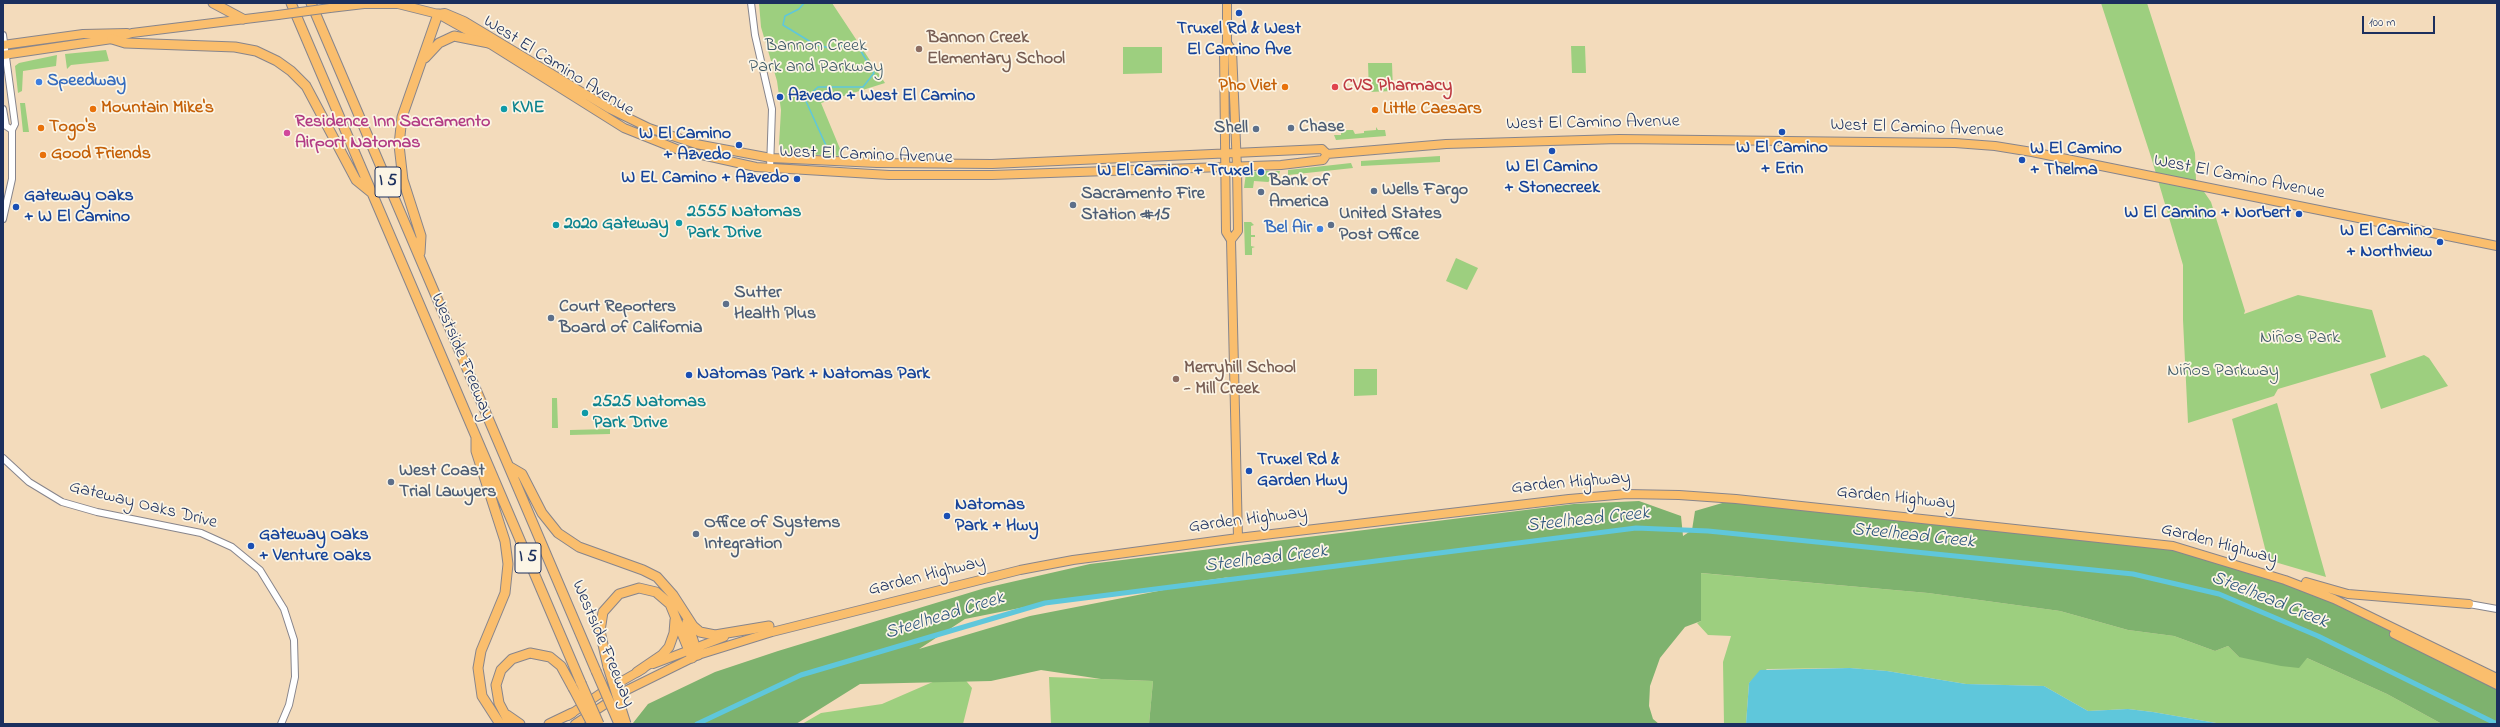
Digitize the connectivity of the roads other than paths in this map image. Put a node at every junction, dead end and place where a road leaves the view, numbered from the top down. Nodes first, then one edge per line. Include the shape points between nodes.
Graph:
1 (213, 3) edge
2 (311, 3) edge
3 (752, 3) edge
4 (1227, 3) edge
5 (291, 4) edge
6 (438, 14) junction
7 (243, 19) junction
8 (132, 33) junction
9 (3, 35) edge
10 (112, 39) junction
11 (489, 43) junction
12 (4, 45) edge
13 (1226, 46) junction
14 (4, 55) edge
15 (423, 61) junction
16 (3, 109) edge
17 (12, 130) junction
18 (1327, 154) junction
19 (1225, 155) junction
20 (1237, 155) junction
21 (771, 158) junction
22 (1226, 167) junction
23 (1237, 167) junction
24 (770, 169) junction
25 (374, 193) junction
26 (3, 218) edge
27 (1231, 240) junction
28 (2497, 246) edge
29 (420, 257) junction
30 (476, 433) junction
31 (3, 458) edge
32 (510, 466) junction
33 (1238, 538) junction
34 (2285, 580) junction
35 (2322, 595) junction
36 (2469, 604) joint
37 (2497, 609) edge
38 (860, 610) junction
39 (684, 613) junction
40 (674, 615) junction
41 (769, 626) junction
42 (693, 652) junction
43 (637, 672) junction
44 (2497, 678) edge
45 (577, 685) junction
46 (2497, 685) edge
47 (501, 708) junction
48 (572, 713) junction
49 (281, 724) edge
50 (500, 724) edge
51 (510, 724) edge
52 (520, 724) edge
53 (549, 724) edge
54 (557, 724) edge
55 (575, 724) edge
56 (592, 724) edge
57 (599, 724) edge
58 (618, 724) edge
59 (626, 724) edge

1 - 7 highway
2 - 29 highway, Westside Freeway / I 5
3 - 21 street via 755,35 772,109
4 - 13 main road
5 - 25 highway, Westside Freeway / I 5
6 - 7 main road, West El Camino Avenue, bridge via 398,4 364,4
6 - 11 main road, West El Camino Avenue
6 - 15 highway
6 - 21 main road, West El Camino Avenue via 445,13 464,21 610,109 649,128 696,144
7 - 8 main road, West El Camino Avenue
8 - 10 main road, West El Camino Avenue
8 - 12 main road, West El Camino Avenue via 83,34
9 - 12 street
10 - 14 main road, West El Camino Avenue
10 - 25 highway via 125,43 240,48 256,51 277,61 306,86 356,180
11 - 15 highway via 454,36 439,43
11 - 24 main road, West El Camino Avenue via 624,128 679,150
12 - 14 street
13 - 19 main road
13 - 20 main road via 1232,50
14 - 17 street via 15,124
15 - 29 highway via 402,118 399,145 403,180 421,236
16 - 17 street via 6,126
17 - 26 street via 12,179
18 - 20 main road, West El Camino Avenue via 1322,150
18 - 23 main road, West El Camino Avenue via 1323,160
18 - 28 main road, West El Camino Avenue via 1407,146 1612,139 1981,144 2032,152
19 - 20 main road, West El Camino Avenue
19 - 21 main road, West El Camino Avenue via 992,164 877,163
19 - 22 main road
20 - 23 main road
21 - 24 street
22 - 23 main road, West El Camino Avenue
22 - 24 main road, West El Camino Avenue via 949,176
22 - 27 main road via 1226,232
23 - 27 main road via 1238,231
25 - 30 highway, Westside Freeway / I 5
27 - 33 main road
29 - 32 highway, Westside Freeway / I 5
30 - 45 highway, Westside Freeway / I 5
30 - 50 highway via 476,451 505,541 508,564 505,593 481,651 478,668 482,696
31 - 49 street, Gateway Oaks Drive via 29,482 62,502 89,511 201,533 232,547 257,567 278,597 294,640 295,678 289,705
32 - 39 highway via 522,474 542,513 558,533 579,547 657,577
32 - 58 highway, Westside Freeway / I 5, bridge
33 - 34 main road, Garden Highway via 1576,498 1627,494 1679,495 2149,542 2189,550
33 - 38 main road, Garden Highway via 1048,564
34 - 35 main road
34 - 36 main road via 2301,581 2348,594
35 - 44 main road
35 - 46 main road via 2330,602
36 - 37 street
38 - 41 main road, Garden Highway
38 - 42 main road, Garden Highway
39 - 41 highway via 695,628 710,635
39 - 42 highway
40 - 42 highway
40 - 43 highway via 674,633 669,647
40 - 59 highway, bridge via 666,599 650,589 634,589 614,598 603,612 600,626 608,667
41 - 42 main road, Garden Highway via 731,634
42 - 43 main road, Garden Highway
42 - 55 main road, Garden Highway
43 - 48 main road, Garden Highway
45 - 47 highway via 556,661 537,653 524,654 507,663 499,674 496,689
45 - 56 highway, bridge
45 - 57 highway, Westside Freeway / I 5, bridge
47 - 51 highway
47 - 52 highway
48 - 53 highway
48 - 54 main road, Garden Highway

